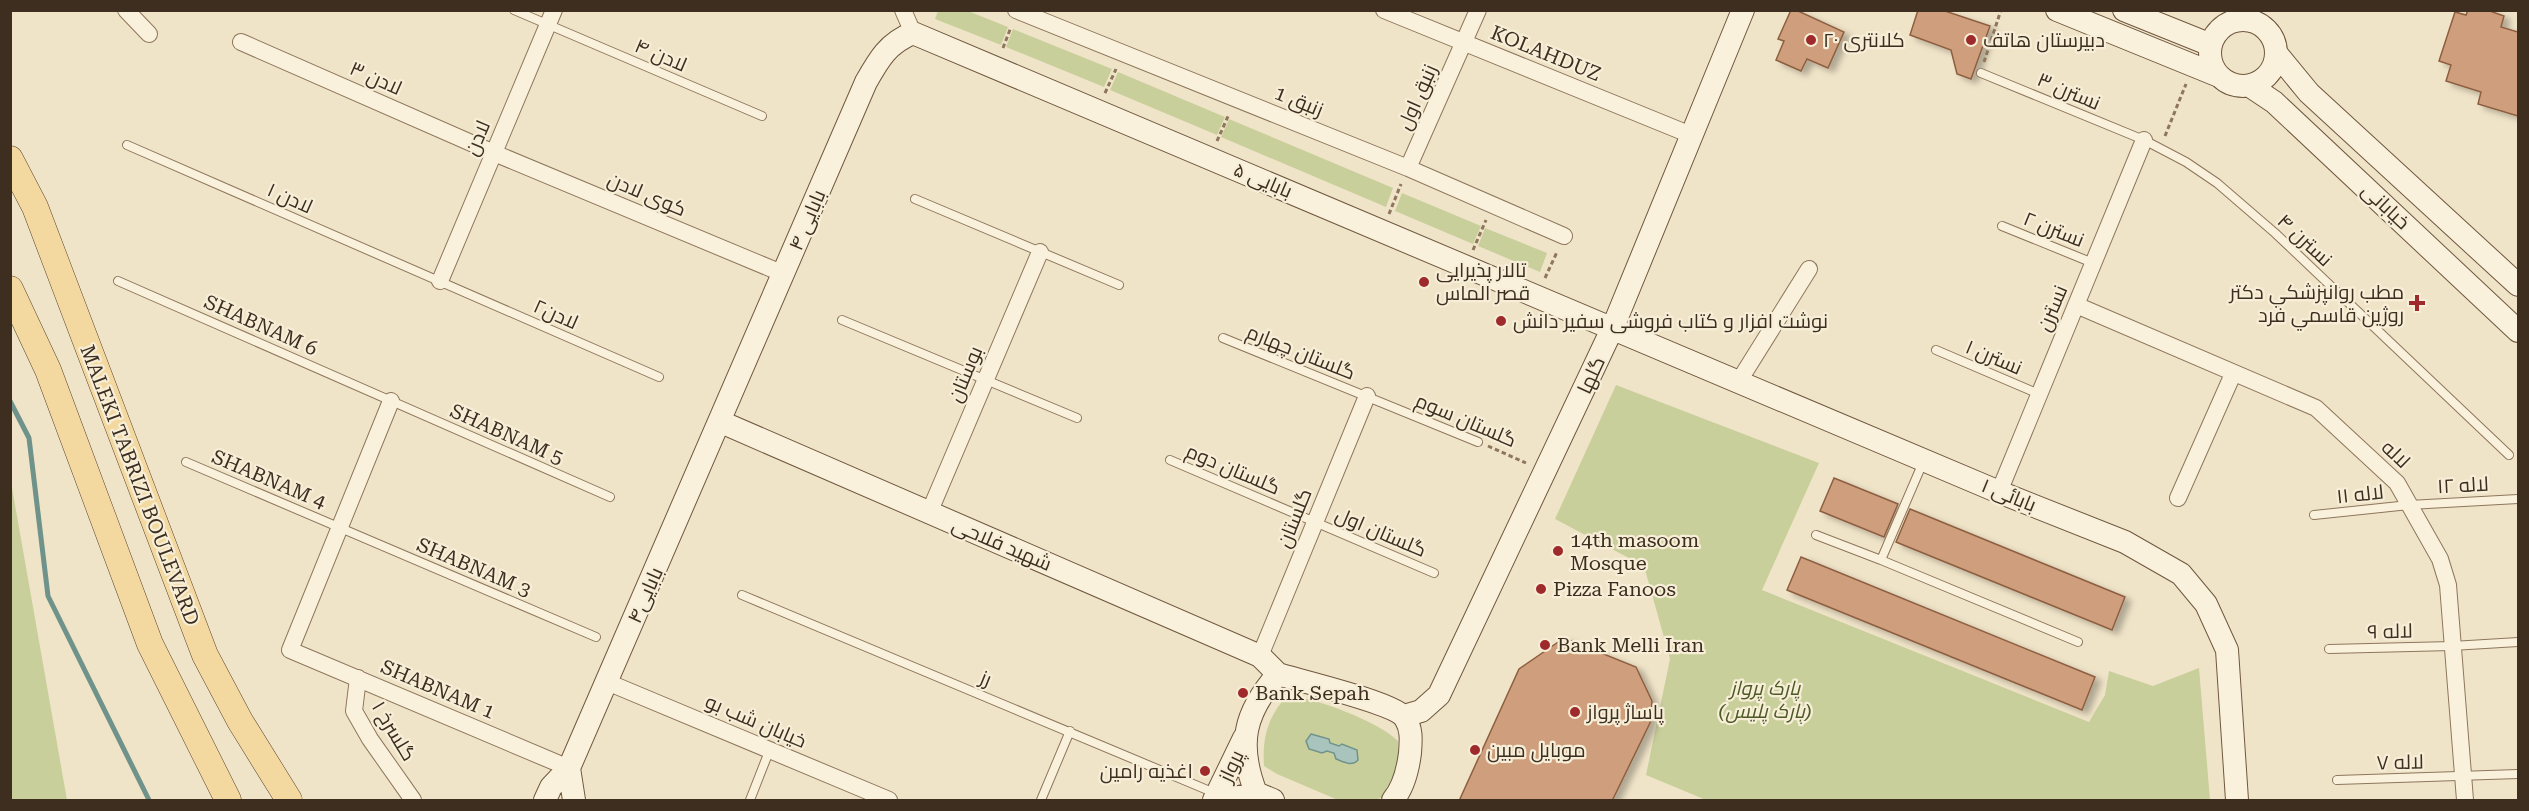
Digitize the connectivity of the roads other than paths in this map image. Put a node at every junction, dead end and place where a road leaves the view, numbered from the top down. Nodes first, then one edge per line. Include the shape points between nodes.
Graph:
1 (126, 10) edge
2 (514, 10) edge
3 (903, 10) edge
4 (1384, 10) edge
5 (1478, 10) edge
6 (1743, 10) edge
7 (2057, 10) edge
8 (2124, 10) edge
9 (2266, 10) edge
10 (1017, 11) edge
11 (551, 18) edge
12 (2219, 28) edge
13 (913, 33) junction
14 (149, 34) dead end
15 (241, 42) dead end
16 (1465, 43) junction
17 (2273, 44) junction
18 (1981, 73) road end
19 (2219, 76) junction
20 (2250, 86) junction
21 (762, 116) dead end
22 (1691, 135) junction
23 (2144, 140) junction
24 (127, 145) dead end
25 (494, 153) junction
26 (10, 159) edge
27 (1408, 168) junction
28 (915, 200) dead end
29 (2002, 226) dead end
30 (1564, 236) road end
31 (1040, 252) junction
32 (2093, 263) junction
33 (1809, 269) dead end
34 (784, 274) junction
35 (118, 280) dead end
36 (440, 281) junction
37 (1119, 285) dead end
38 (2518, 285) edge
39 (10, 289) edge
40 (2076, 305) junction
41 (842, 320) dead end
42 (1613, 327) junction
43 (2518, 331) edge
44 (1223, 338) dead end
45 (1936, 350) dead end
46 (2233, 374) junction
47 (658, 377) dead end
48 (986, 380) junction
49 (1739, 381) junction
50 (2039, 394) junction
51 (1367, 396) junction
52 (391, 400) junction
53 (1077, 418) dead end
54 (721, 422) junction
55 (1479, 442) road end
56 (2509, 455) dead end
57 (1170, 460) dead end
58 (1924, 460) junction
59 (186, 462) dead end
60 (1999, 492) junction
61 (610, 497) dead end
62 (2178, 498) dead end
63 (2518, 499) edge
64 (2409, 505) junction
65 (929, 513) junction
66 (2314, 515) dead end
67 (1316, 522) junction
68 (339, 527) junction
69 (1816, 535) dead end
70 (1881, 560) junction
71 (1434, 573) dead end
72 (742, 595) dead end
73 (596, 637) dead end
74 (2078, 642) dead end
75 (2518, 642) edge
76 (2452, 646) junction
77 (2329, 649) dead end
78 (1260, 656) junction
79 (1278, 674) junction
80 (358, 678) junction
81 (607, 682) junction
82 (1404, 716) junction
83 (1070, 731) junction
84 (1247, 731) junction
85 (770, 749) junction
86 (569, 768) junction
87 (2518, 774) edge
88 (2463, 777) junction
89 (2337, 780) dead end
90 (1264, 797) edge
91 (1220, 798) edge
92 (228, 801) edge
93 (289, 801) edge
94 (413, 801) edge
95 (545, 801) edge
96 (574, 801) edge
97 (750, 801) edge
98 (889, 801) edge
99 (1041, 801) edge
100 (1393, 801) edge
101 (2237, 801) edge
102 (2465, 801) edge

1 - 14 street
2 - 11 lane, لادن ۴
3 - 13 street
4 - 16 street, KOLAHDUZ
5 - 16 street, زنبق اول
6 - 22 main road, گلها
7 - 19 main road
8 - 12 main road
9 - 17 main road
10 - 27 street, زنبق 1
11 - 21 lane, لادن ۴
11 - 25 street, لادن
12 - 17 main road via 2232,22 2253,21
12 - 19 main road via 2213,67
13 - 34 main road, بابایی ۴ via 897,39 882,54 866,82
13 - 42 main road, ۵ بابایی
15 - 25 street, لادن ۳
16 - 22 street, KOLAHDUZ
16 - 27 street, زنبق اول
17 - 20 main road via 2269,75
17 - 38 main road, خیابانی via 2309,93
18 - 23 lane, نسترن ٣
19 - 20 main road via 2228,83
20 - 43 main road, خیابانی via 2274,102
22 - 42 main road, گلها
23 - 32 street, نسترن
23 - 56 lane, نسترن ۴ via 2186,162 2242,204
24 - 36 lane, لادن ۱
25 - 34 street, کوی لادن
25 - 36 street, لادن
26 - 93 main road, MALEKI TABRIZI BOULEVARD via 35,207 205,655
27 - 30 street, زنبق 1
28 - 31 lane
29 - 32 lane, نسترن ٢
31 - 37 lane
31 - 48 street, بوستان
32 - 40 street, نسترن
33 - 49 street
34 - 54 main road, بابایی ۴
35 - 52 lane, SHABNAM 6
36 - 47 lane, لادن۲
39 - 92 main road via 48,370 150,644
40 - 46 street, لاله
40 - 50 street, نسترن
41 - 48 lane
42 - 49 main road, بابائی ۱
42 - 82 main road, گلها via 1439,694 1421,711
44 - 51 lane, گلستان چهارم
45 - 50 lane, نسترن ١
46 - 62 street
46 - 64 street, لاله via 2316,408 2397,483
48 - 53 lane
48 - 65 street, بوستان
49 - 58 main road, بابائی ۱
50 - 60 street, نسترن
51 - 55 lane, گلستان سوم
51 - 67 street, گلستان
52 - 61 lane, SHABNAM 5
52 - 68 street
54 - 65 main road, شهید فلاحی
54 - 81 main road, بابایی۴
57 - 67 lane, گلستان دوم
58 - 60 main road, بابائی ۱
58 - 70 lane
59 - 68 lane, SHABNAM 4
60 - 101 main road, بابائی ۱ via 2125,542 2181,574 2206,604 2227,650
63 - 64 lane, لاله ۱۲
64 - 66 lane, لاله ۱۱
64 - 76 street, لاله via 2440,559
65 - 78 main road, شهید فلاحی
67 - 71 lane, گلستان اول
67 - 78 street, گلستان
68 - 73 lane, SHABNAM 3
68 - 80 street, SHABNAM 1 via 290,650
69 - 70 lane
70 - 74 lane
72 - 83 lane, رز
75 - 76 lane, لاله ۹
76 - 77 lane, لاله ۹
76 - 88 street, لاله
78 - 79 main road, شهید فلاحی
79 - 82 main road via 1346,693
79 - 84 main road via 1260,695
80 - 86 street, SHABNAM 1
80 - 94 street, گلسرخ ۱ via 354,711
81 - 85 street, خیابان شب بو
81 - 86 main road, بابایی۴
82 - 100 main road via 1412,733 1409,760 1400,793
83 - 91 lane, رز
83 - 99 lane
84 - 90 main road via 1244,746 1249,775
84 - 91 main road, پرواز
85 - 97 lane
85 - 98 street, خیابان شب بو
86 - 95 main road, بابایی۴ via 551,787
86 - 96 main road
87 - 88 lane, ۷ لاله
88 - 89 lane, ۷ لاله
88 - 102 street, لاله
90 - 91 main road, پرواز

